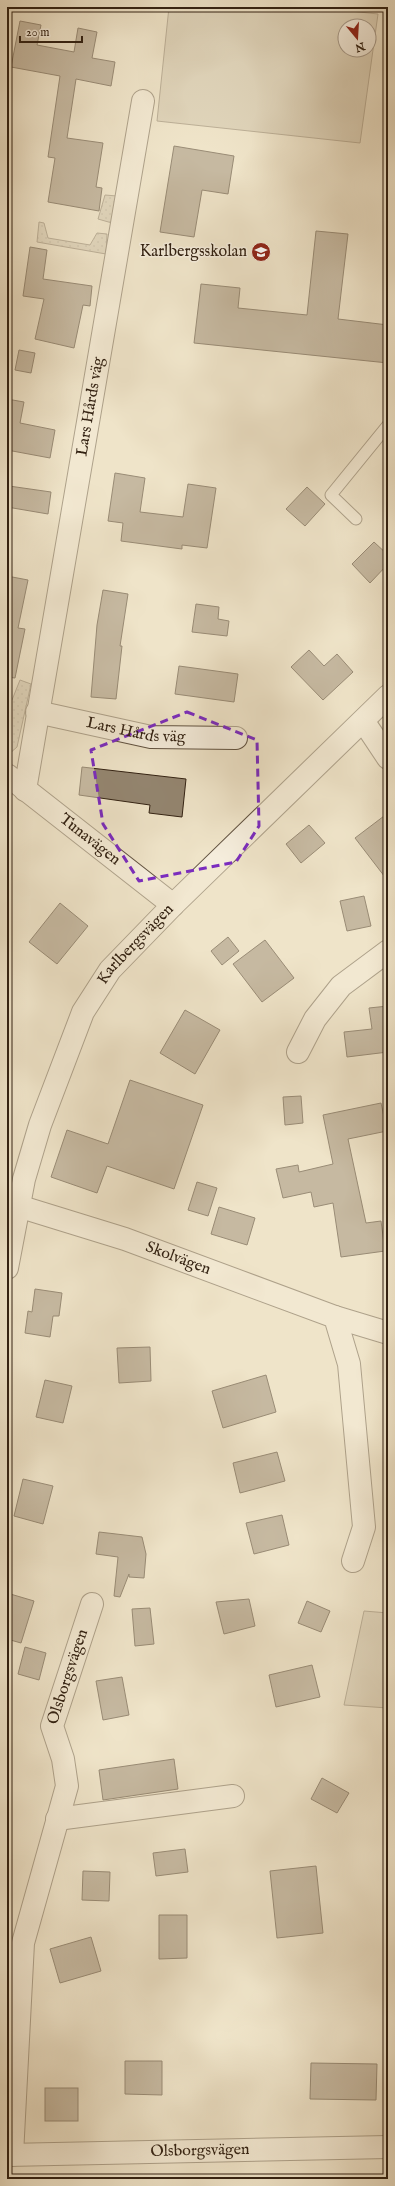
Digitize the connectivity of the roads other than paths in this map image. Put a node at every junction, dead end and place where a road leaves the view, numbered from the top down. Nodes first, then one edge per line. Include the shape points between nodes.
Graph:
1 (143, 101) dead end
2 (388, 425) edge
3 (356, 519) dead end
4 (388, 696) edge
5 (37, 712) junction
6 (364, 722) junction
7 (236, 738) dead end
8 (388, 758) edge
9 (7, 775) edge
10 (25, 790) junction
11 (174, 905) junction
12 (388, 951) edge
13 (298, 1052) dead end
14 (13, 1201) edge
15 (7, 1268) edge
16 (335, 1317) junction
17 (388, 1333) edge
18 (353, 1561) dead end
19 (92, 1604) dead end
20 (233, 1796) dead end
21 (57, 1819) junction
22 (388, 2147) edge
23 (9, 2155) edge

1 - 5 street, Lars Hårds väg
2 - 3 lane via 331,495
4 - 6 street, Karlbergsvägen
5 - 7 street, Lars Hårds väg via 151,737
5 - 10 street, Lars Hårds väg
6 - 8 street
6 - 11 street, Karlbergsvägen
9 - 10 street, Tunavägen
10 - 11 street, Tunavägen
11 - 14 street, Karlbergsvägen via 110,970 83,1012
12 - 13 street via 341,986 315,1020
14 - 15 street, Karlbergsvägen
14 - 16 street, Skolvägen via 125,1239
16 - 17 street, Skolvägen
16 - 18 street via 349,1364 364,1526
19 - 21 street, Olsborgsvägen via 52,1726 63,1759 67,1786
20 - 21 street
21 - 23 street, Olsborgsvägen via 23,1943
22 - 23 street, Olsborgsvägen

